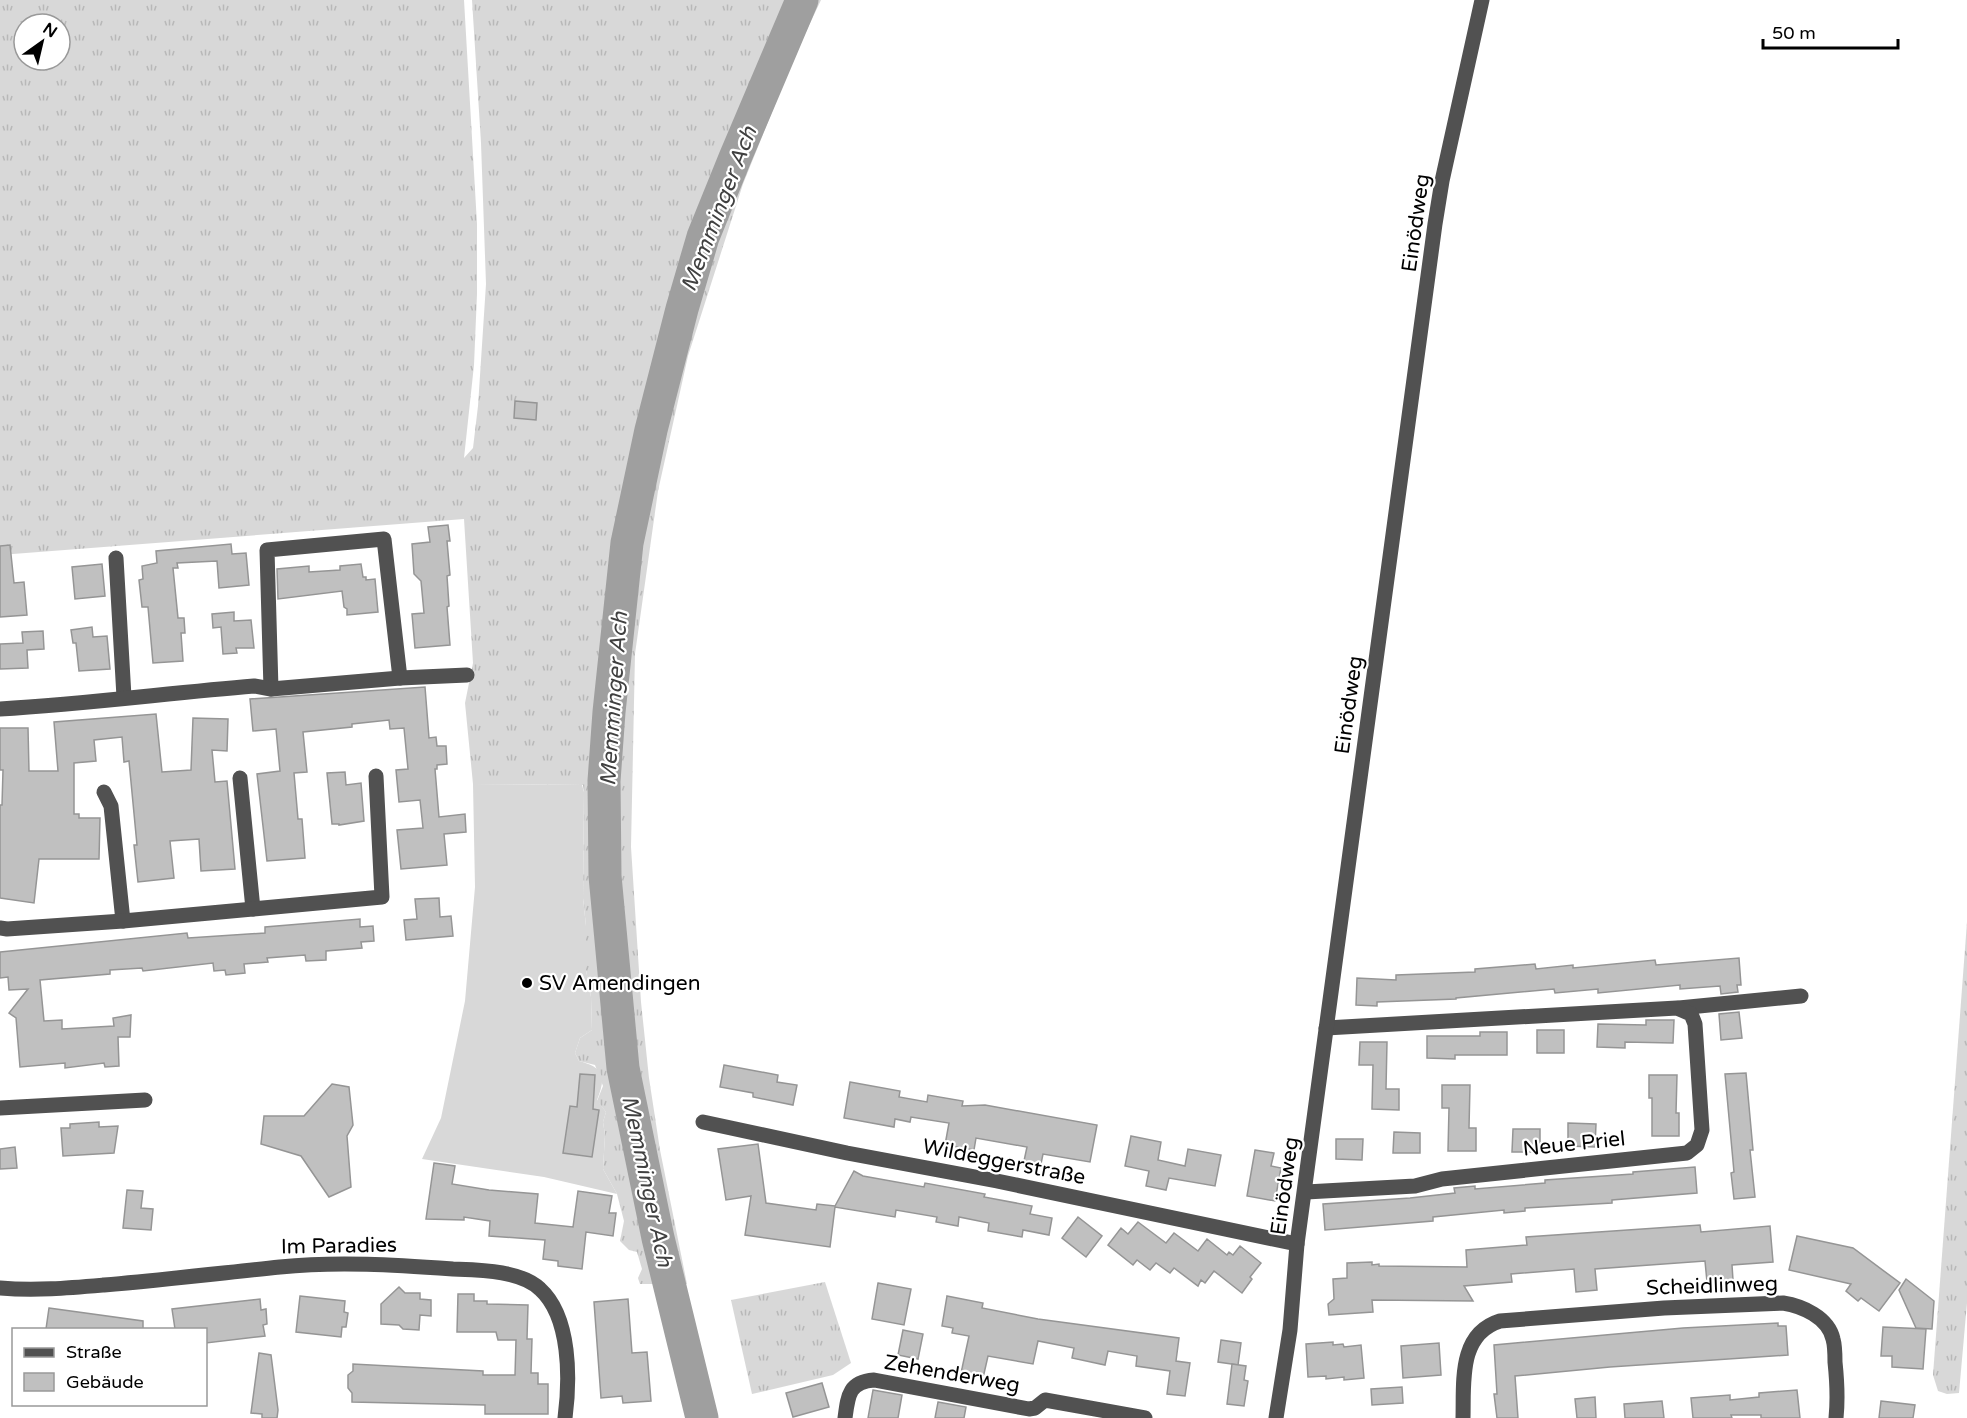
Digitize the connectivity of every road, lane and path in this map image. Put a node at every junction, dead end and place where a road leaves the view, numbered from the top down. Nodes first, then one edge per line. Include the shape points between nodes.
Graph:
1 (1482, 0) edge
2 (116, 558) dead end
3 (467, 675) dead end
4 (400, 678) junction
5 (271, 689) junction
6 (124, 697) junction
7 (0, 709) edge
8 (376, 776) dead end
9 (240, 778) dead end
10 (104, 792) dead end
11 (253, 909) junction
12 (123, 921) junction
13 (0, 928) edge
14 (1801, 996) dead end
15 (1677, 1008) junction
16 (1326, 1028) junction
17 (145, 1100) dead end
18 (0, 1108) edge
19 (703, 1122) dead end
20 (1306, 1192) junction
21 (1297, 1244) junction
22 (0, 1288) edge
23 (565, 1418) edge
24 (845, 1418) edge
25 (1145, 1418) edge
26 (1276, 1418) edge
27 (1463, 1418) edge
28 (1836, 1418) edge

1 - 16 street, Einödweg via 1435,224
2 - 6 street
3 - 4 street
4 - 5 street
4 - 5 street via 384,539 267,550
5 - 6 street via 254,686
6 - 7 street via 87,704
8 - 11 street via 382,897
9 - 11 street
10 - 12 street via 111,806
11 - 12 street
12 - 13 street
14 - 15 street
15 - 16 street
15 - 20 street, Neue Priel via 1691,1014 1695,1024 1702,1130 1696,1145 1687,1153 1442,1179 1415,1186
16 - 20 street, Einödweg
17 - 18 street
19 - 21 street, Wildeggerstraße
20 - 21 street, Einödweg
21 - 26 street, Einödweg via 1290,1330
22 - 23 street, Im Paradies via 32,1291 283,1266 381,1264 506,1274 539,1288 560,1323 569,1368
24 - 25 street, Zehenderweg via 854,1385 874,1380 1029,1409 1045,1401
27 - 28 street, Scheidlinweg via 1466,1356 1489,1324 1664,1308 1782,1303 1796,1305 1820,1319 1833,1338

